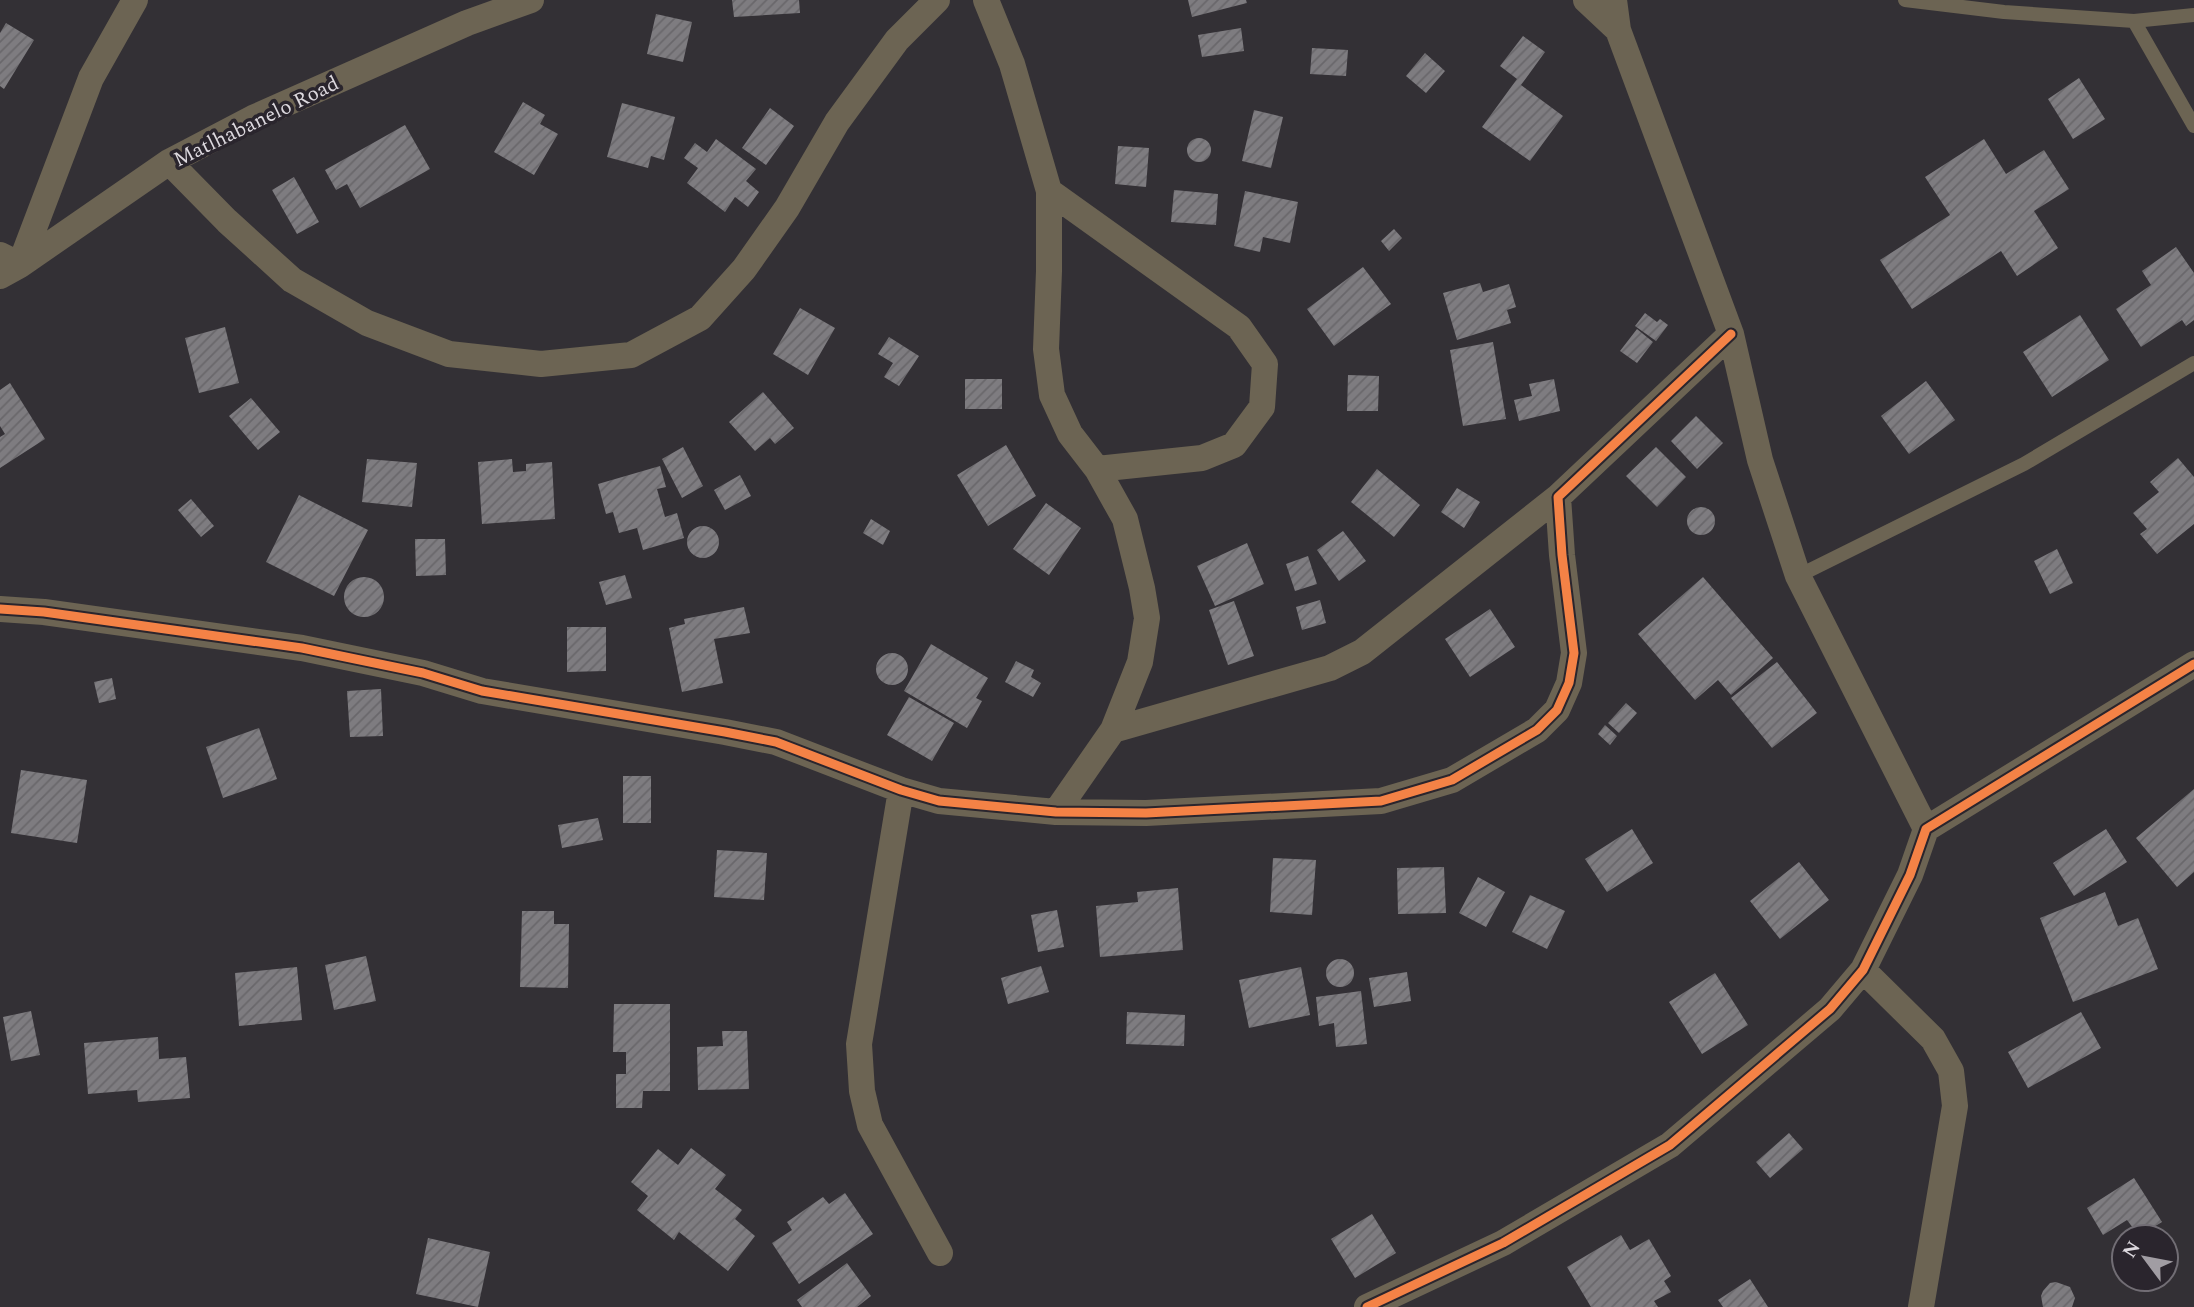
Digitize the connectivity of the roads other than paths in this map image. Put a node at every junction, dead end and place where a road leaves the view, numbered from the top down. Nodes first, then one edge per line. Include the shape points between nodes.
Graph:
1 (135, 0) edge
2 (531, 0) edge
3 (937, 0) edge
4 (986, 0) edge
5 (1586, 0) edge
6 (1614, 0) edge
7 (1905, 0) edge
8 (2194, 15) edge
9 (2134, 21) junction
10 (1618, 30) junction
11 (2194, 126) edge
12 (169, 162) junction
13 (1049, 191) junction
14 (7, 265) edge
15 (1731, 334) junction
16 (2194, 363) edge
17 (1097, 469) junction
18 (1558, 497) junction
19 (1798, 576) junction
20 (0, 609) edge
21 (2194, 664) edge
22 (1113, 730) junction
23 (901, 790) junction
24 (1056, 812) junction
25 (1926, 829) junction
26 (1863, 970) junction
27 (940, 1253) dead end
28 (1367, 1307) edge
29 (1922, 1307) edge

1 - 14 street via 91,78
2 - 12 street, Matlhabanelo Road via 467,23 253,118
3 - 12 street via 897,40 845,112 744,269 700,318 631,355 541,364 449,354 367,323 292,280
4 - 13 street via 1012,64
5 - 10 street
6 - 10 street
7 - 9 lane
8 - 9 lane
9 - 11 lane
10 - 15 street
12 - 14 street, Matlhabanelo Road
13 - 17 street via 1046,349 1052,395 1070,434
13 - 17 street via 1240,327 1265,364 1262,407 1234,444 1202,458
15 - 18 street
15 - 19 street via 1760,460
16 - 19 lane via 2024,464
17 - 22 street via 1125,519 1147,618 1140,662
18 - 22 street via 1362,652 1330,668
18 - 24 street via 1574,653 1569,683 1557,710 1537,730 1452,780 1381,801 1146,813
19 - 25 street
20 - 23 street via 302,648 423,673 482,691 725,732 776,743
21 - 25 street
22 - 24 street
23 - 24 street via 939,801
23 - 27 street via 859,1044 862,1091 870,1125
25 - 26 street via 1910,875
26 - 28 street via 1830,1009 1670,1145 1503,1243
26 - 29 street via 1933,1039 1951,1072 1955,1106

